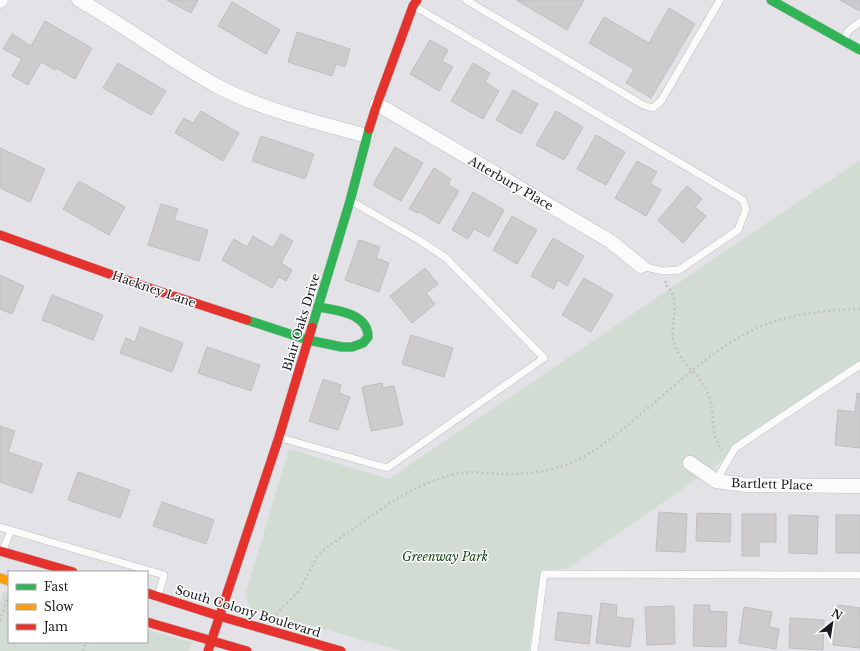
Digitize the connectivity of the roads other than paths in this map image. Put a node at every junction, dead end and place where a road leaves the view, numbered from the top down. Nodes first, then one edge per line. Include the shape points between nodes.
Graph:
1 (79, 0) edge
2 (466, 0) edge
3 (720, 0) edge
4 (771, 0) edge
5 (415, 3) edge
6 (860, 22) edge
7 (843, 40) junction
8 (860, 50) edge
9 (377, 104) junction
10 (367, 136) junction
11 (350, 201) junction
12 (0, 235) edge
13 (641, 266) joint
14 (318, 307) junction
15 (308, 340) junction
16 (860, 365) edge
17 (279, 437) junction
18 (690, 463) dead end
19 (716, 480) junction
20 (860, 486) edge
21 (0, 527) edge
22 (11, 530) junction
23 (1, 555) edge
24 (69, 571) edge
25 (860, 575) edge
26 (148, 593) edge
27 (158, 596) junction
28 (219, 616) junction
29 (148, 622) edge
30 (211, 640) junction
31 (208, 651) edge
32 (247, 651) edge
33 (342, 651) edge
34 (534, 651) edge

1 - 10 street via 220,87 272,109
2 - 3 lane via 642,105 653,108 660,101
4 - 7 street
5 - 9 street, Blair Oaks Drive
5 - 13 lane via 742,200 746,209 738,230 680,270 662,271
6 - 7 lane via 849,30
7 - 8 street
9 - 10 street, Blair Oaks Drive
9 - 13 street, Atterbury Place via 610,241
10 - 11 street, Blair Oaks Drive
11 - 14 street, Blair Oaks Drive
11 - 17 lane via 446,258 544,358 386,468
12 - 15 street, Hackney Lane via 143,286
14 - 15 street, Blair Oaks Drive
14 - 15 street, Hackney Lane via 351,315 363,322 368,337 363,343 352,347
15 - 17 street, Blair Oaks Drive
16 - 19 lane via 735,448
17 - 28 street, Blair Oaks Drive
18 - 19 street, Bartlett Place
19 - 20 street, Bartlett Place via 746,485
21 - 22 lane
22 - 23 lane
22 - 27 lane via 164,575
23 - 24 street
25 - 34 lane via 544,574
26 - 27 street, South Colony Boulevard
27 - 28 street, South Colony Boulevard
28 - 30 street, Blair Oaks Drive
28 - 33 street, South Colony Boulevard
29 - 30 street
30 - 31 street, Blair Oaks Drive
30 - 32 street

